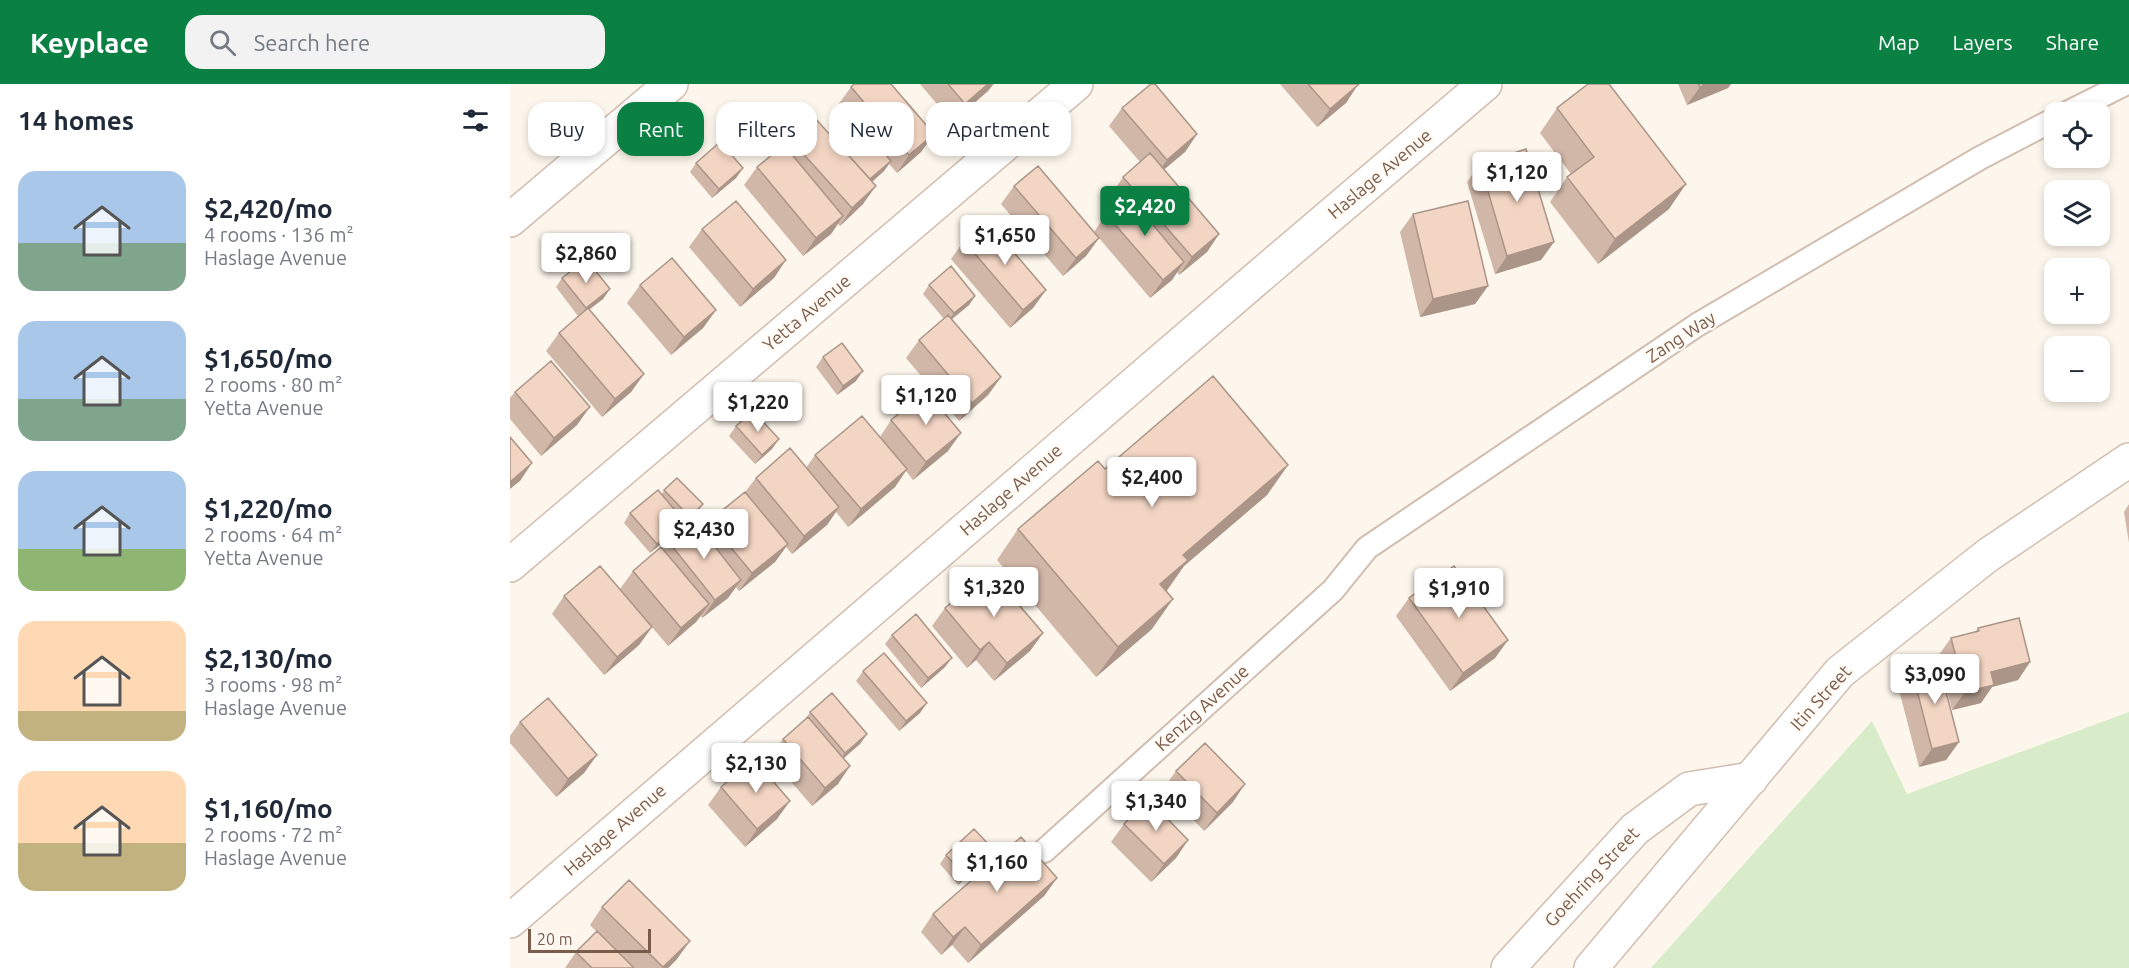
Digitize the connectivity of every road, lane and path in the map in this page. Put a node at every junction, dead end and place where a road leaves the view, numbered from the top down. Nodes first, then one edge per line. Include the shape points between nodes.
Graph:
1 (671, 84) edge
2 (1076, 84) edge
3 (1485, 84) edge
4 (2125, 84) edge
5 (2089, 102) edge
6 (2044, 126) edge
7 (510, 220) edge
8 (2129, 460) edge
9 (510, 565) edge
10 (1333, 590) joint
11 (1751, 779) junction
12 (1044, 851) dead end
13 (510, 921) edge
14 (1508, 968) edge
15 (1591, 968) edge

1 - 7 street
2 - 9 street, Yetta Avenue
3 - 13 street, Haslage Avenue
4 - 5 lane
6 - 10 lane, Zang Way via 1980,158 1697,326 1367,548
8 - 11 street, Itin Street via 1988,555 1840,672
10 - 12 lane, Kenzig Avenue
11 - 14 street, Goehring Street via 1689,789 1635,829
11 - 15 street, Itin Street

